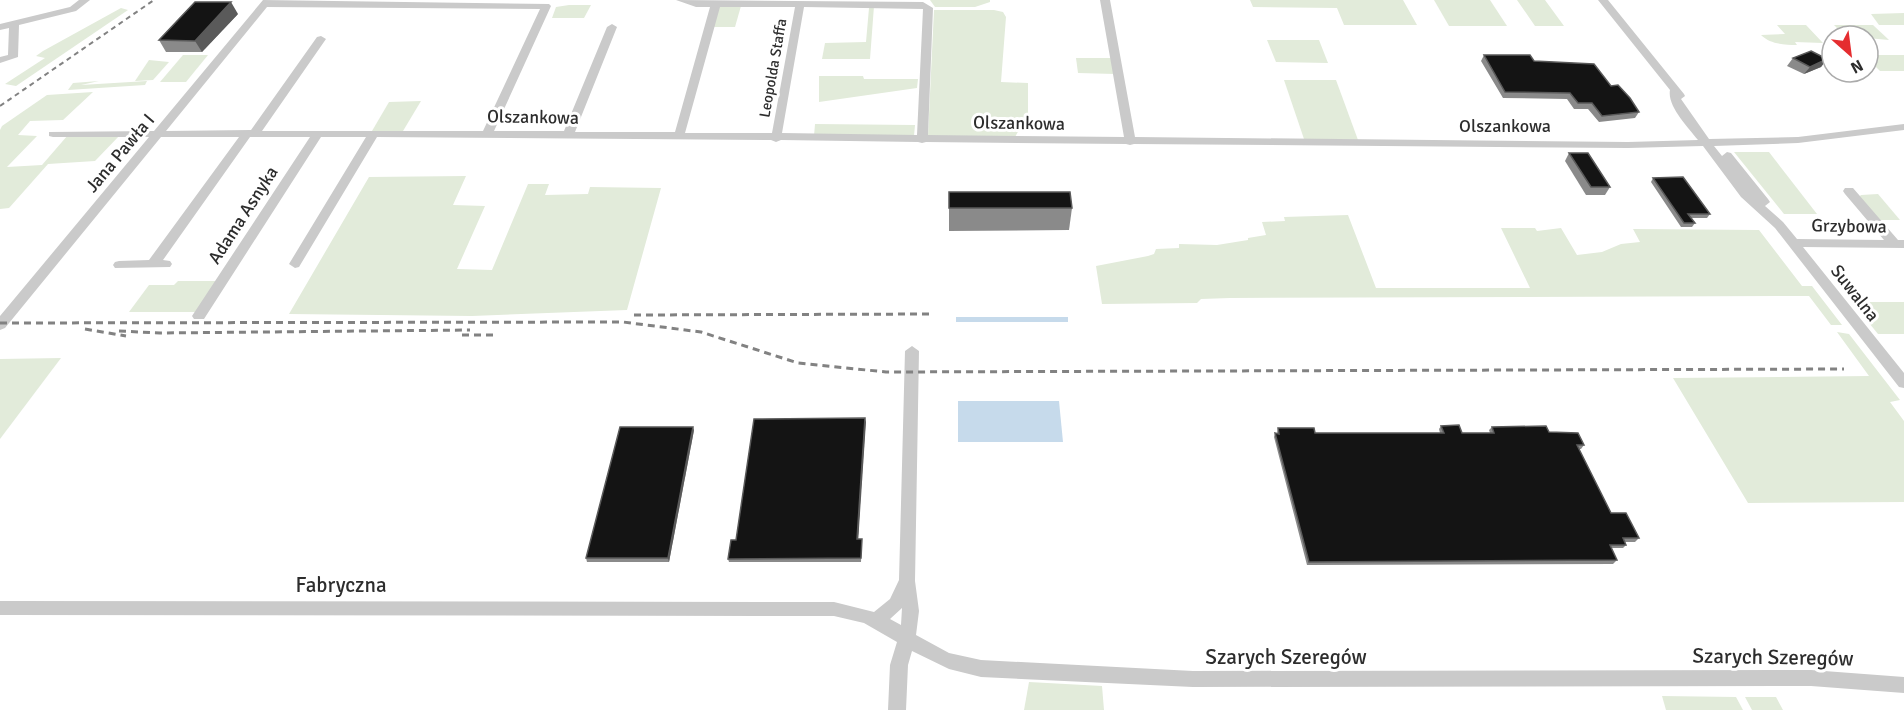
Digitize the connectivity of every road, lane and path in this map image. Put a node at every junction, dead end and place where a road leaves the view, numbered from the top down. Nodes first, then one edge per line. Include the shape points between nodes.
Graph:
1 (681, 0) edge
2 (1105, 0) edge
3 (1603, 0) edge
4 (266, 2) edge
5 (398, 2) edge
6 (795, 2) edge
7 (924, 2) edge
8 (716, 4) junction
9 (81, 7) edge
10 (14, 24) junction
11 (0, 27) edge
12 (612, 27) dead end
13 (321, 39) dead end
14 (0, 60) edge
15 (1904, 127) edge
16 (159, 133) junction
17 (251, 133) junction
18 (52, 134) dead end
19 (318, 134) junction
20 (374, 134) junction
21 (487, 134) junction
22 (568, 136) junction
23 (679, 136) junction
24 (776, 139) junction
25 (922, 140) junction
26 (1710, 141) junction
27 (1130, 142) junction
28 (1849, 191) dead end
29 (1793, 243) junction
30 (1899, 244) edge
31 (295, 264) dead end
32 (118, 265) dead end
33 (199, 316) dead end
34 (1, 324) edge
35 (912, 351) dead end
36 (1904, 383) edge
37 (907, 580) junction
38 (0, 608) edge
39 (683, 608) joint
40 (877, 619) junction
41 (907, 638) junction
42 (1904, 686) edge
43 (897, 710) edge

1 - 8 street
2 - 27 street
3 - 26 street, Suwalna via 1674,90 1678,104
4 - 5 street
4 - 16 street, Jana Pawła I
5 - 21 street via 546,6
6 - 7 street
6 - 8 street
6 - 24 street, Leopolda Staffa
7 - 25 street via 928,8
8 - 23 street
9 - 10 street
10 - 11 street
10 - 14 street via 13,57
12 - 22 street
13 - 17 street
15 - 26 street via 1798,140
16 - 17 street, Olszankowa
16 - 18 street, Olszankowa
16 - 34 street, Jana Pawła I
17 - 19 street, Olszankowa
17 - 32 street via 159,264
19 - 20 street, Olszankowa
19 - 33 street, Adama Asnyka
20 - 21 street, Olszankowa
20 - 31 street
21 - 22 street, Olszankowa
22 - 23 street, Olszankowa
23 - 24 street, Olszankowa
24 - 25 street, Olszankowa
25 - 27 street, Olszankowa
26 - 27 street, Olszankowa
26 - 29 street, Suwalna via 1745,194
28 - 30 street
29 - 30 street, Grzybowa
29 - 36 street, Suwalna
35 - 37 street
37 - 40 street via 896,604
37 - 41 street via 911,611
38 - 39 street, Fabryczna
39 - 40 street, Szarych Szeregów via 834,609
40 - 41 street, Szarych Szeregów
41 - 42 street, Szarych Szeregów via 943,659 993,670 1193,679 1811,678
41 - 43 street via 898,665

